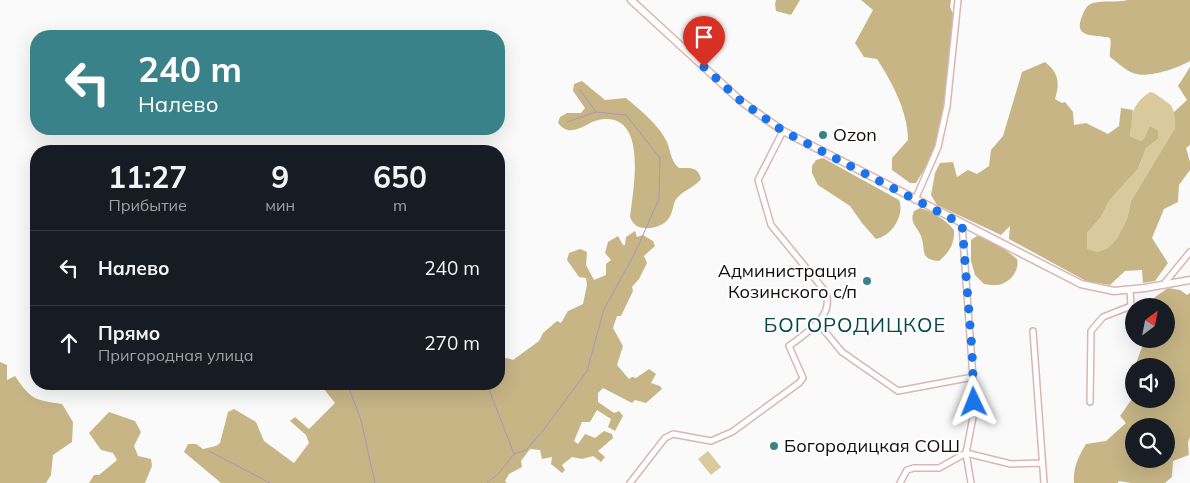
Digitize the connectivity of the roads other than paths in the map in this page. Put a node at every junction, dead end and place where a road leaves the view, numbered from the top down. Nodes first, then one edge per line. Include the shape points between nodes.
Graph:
1 (630, 0) edge
2 (958, 0) edge
3 (783, 131) junction
4 (915, 200) junction
5 (962, 224) junction
6 (1190, 252) edge
7 (1190, 280) edge
8 (1163, 285) junction
9 (1130, 291) junction
10 (818, 323) junction
11 (1033, 331) dead end
12 (973, 377) junction
13 (1090, 402) dead end
14 (966, 453) junction
15 (1042, 463) junction
16 (630, 483) edge
17 (900, 483) edge
18 (971, 483) edge
19 (1044, 483) edge

1 - 3 street via 742,102
2 - 4 street via 947,106 938,147
3 - 4 street
3 - 10 street via 758,180 771,225 827,296 827,307
4 - 5 street
5 - 9 street via 1081,284 1114,292
5 - 12 street
6 - 8 street
7 - 8 street
8 - 9 street
9 - 13 street via 1131,306 1103,317 1091,331
10 - 12 street via 842,352 898,391
10 - 16 street via 789,346 803,378 799,383 732,432 712,441 673,434 665,438
11 - 15 street
12 - 14 street via 974,412
14 - 15 street via 1011,464
14 - 17 street via 938,468 907,470
14 - 18 street
15 - 19 street

